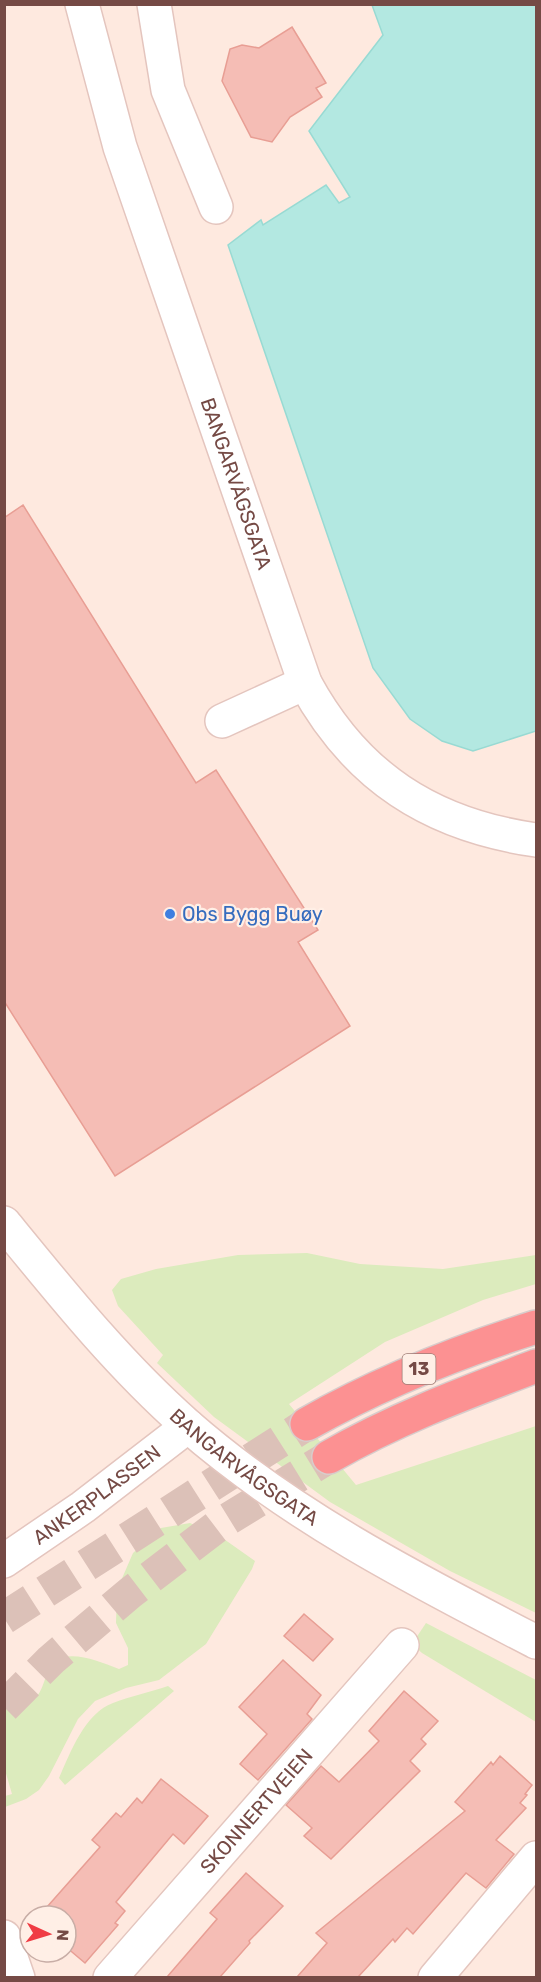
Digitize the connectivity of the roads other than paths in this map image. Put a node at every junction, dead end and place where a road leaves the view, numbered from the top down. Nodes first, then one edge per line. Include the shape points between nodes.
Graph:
1 (82, 4) edge
2 (154, 4) edge
3 (216, 207) dead end
4 (305, 683) junction
5 (222, 721) dead end
6 (537, 840) edge
7 (4, 1224) edge
8 (537, 1327) edge
9 (537, 1366) edge
10 (307, 1424) tunnel mouth
11 (188, 1426) junction
12 (329, 1457) tunnel mouth
13 (4, 1561) edge
14 (537, 1642) edge
15 (402, 1646) dead end
16 (537, 1858) edge
17 (4, 1936) edge
18 (18, 1977) edge
19 (110, 1977) edge
20 (435, 1977) edge

1 - 4 street, BANGARVÅGSGATA via 120,147
2 - 3 street via 168,90
4 - 5 street
4 - 6 street, BANGARVÅGSGATA via 343,740 371,770 406,796 465,824
7 - 11 street, BANGARVÅGSGATA via 132,1374
8 - 10 highway, 13 via 423,1368 353,1398
9 - 12 highway, 13 via 444,1400
11 - 13 street, ANKERPLASSEN via 83,1507
11 - 14 street, BANGARVÅGSGATA via 248,1474 335,1534
15 - 19 street, SKONNERTVEIEN
16 - 20 street
17 - 18 street

